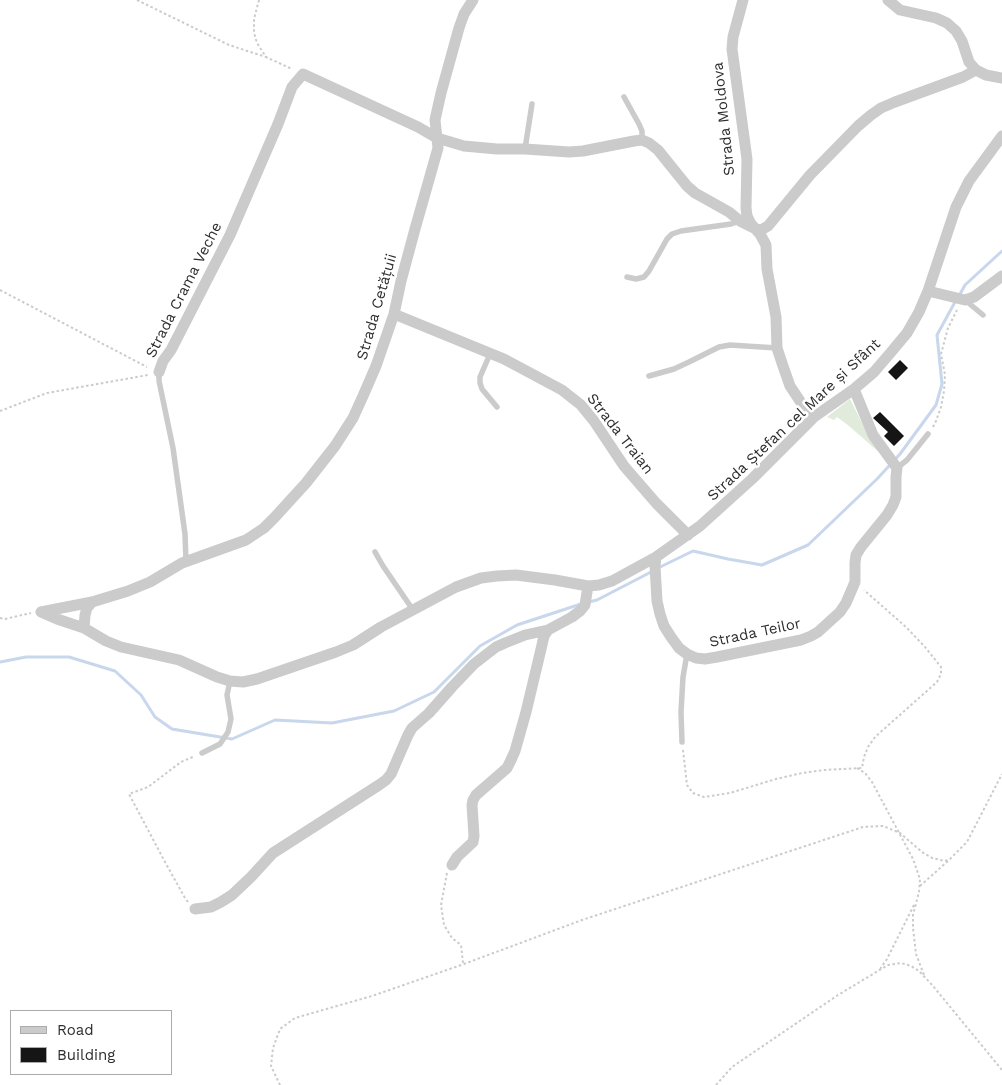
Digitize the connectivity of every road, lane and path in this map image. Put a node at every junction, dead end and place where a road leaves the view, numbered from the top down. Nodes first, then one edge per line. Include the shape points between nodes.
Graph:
1 (137, 0) edge
2 (259, 0) edge
3 (473, 0) edge
4 (743, 0) edge
5 (888, 0) edge
6 (266, 57) junction
7 (976, 70) junction
8 (303, 74) junction
9 (1002, 78) edge
10 (624, 97) dead end
11 (532, 104) dead end
12 (1002, 136) edge
13 (437, 138) junction
14 (642, 140) junction
15 (525, 149) junction
16 (740, 221) junction
17 (756, 229) junction
18 (1002, 276) edge
19 (627, 277) dead end
20 (0, 290) edge
21 (928, 290) junction
22 (965, 300) junction
23 (394, 314) junction
24 (984, 314) dead end
25 (778, 348) junction
26 (490, 354) junction
27 (147, 367) dead end
28 (159, 372) junction
29 (649, 376) dead end
30 (854, 389) junction
31 (497, 407) dead end
32 (0, 411) edge
33 (814, 417) junction
34 (928, 434) joint
35 (897, 468) junction
36 (688, 535) junction
37 (375, 552) dead end
38 (186, 562) junction
39 (655, 566) junction
40 (855, 582) junction
41 (586, 596) junction
42 (92, 602) junction
43 (413, 610) junction
44 (40, 612) junction
45 (0, 618) edge
46 (84, 628) junction
47 (548, 630) junction
48 (688, 654) junction
49 (230, 681) junction
50 (682, 742) joint
51 (202, 753) joint
52 (857, 768) junction
53 (1002, 774) edge
54 (900, 833) junction
55 (950, 859) junction
56 (452, 865) joint
57 (920, 886) junction
58 (918, 895) junction
59 (195, 909) joint
60 (464, 964) junction
61 (878, 970) junction
62 (925, 977) junction
63 (1002, 1070) edge
64 (280, 1085) edge
65 (716, 1085) edge

1 - 6 path via 229,45
2 - 6 path via 254,32
3 - 13 street, Strada Cetățuii via 459,28 440,93 435,120
4 - 17 street, Strada Moldova via 732,49 747,159 747,216
5 - 7 street via 900,10 947,23 962,40 969,62
6 - 8 path
7 - 9 street
7 - 17 street via 871,115 810,175 768,226
8 - 13 street
8 - 28 street, Strada Crama Veche via 292,87 230,235
10 - 14 lane via 642,131
11 - 15 lane
12 - 21 street, Strada Ștefan cel Mare și Sfânt via 969,181 956,207
13 - 15 street via 464,146
13 - 23 street, Strada Cetățuii via 436,157
14 - 15 street via 583,151
14 - 16 street via 658,150 687,186
16 - 17 street
16 - 19 lane via 672,234 644,277
17 - 25 street, Strada Moldova via 766,245
18 - 22 street
20 - 27 path
21 - 22 street
21 - 30 street, Strada Ștefan cel Mare și Sfânt via 907,333 874,372
22 - 24 lane
22 - 34 path via 948,328 942,354 945,375 941,407
23 - 26 street, Strada Traian
23 - 38 street, Strada Cetățuii via 353,418 306,483 264,528 246,540
25 - 29 lane via 719,347 682,366
25 - 33 street, Strada Moldova via 790,386
26 - 31 lane via 480,384
26 - 36 street, Strada Traian via 544,379 581,405 624,466
28 - 32 path via 47,394
28 - 38 lane, Strada Crama Veche
30 - 33 street, Strada Ștefan cel Mare și Sfânt
30 - 35 street via 873,435
33 - 36 street, Strada Ștefan cel Mare și Sfânt
34 - 35 lane
35 - 40 street, Strada Teilor via 896,497 887,515 856,555
36 - 39 street, Strada Ștefan cel Mare și Sfânt
37 - 43 lane
38 - 42 street, Strada Cetățuii via 143,585
39 - 41 street, Strada Ștefan cel Mare și Sfânt via 599,585
39 - 48 street via 656,601 664,626 679,648
40 - 48 street, Strada Teilor via 840,612 811,636 704,659
40 - 52 path via 906,628 941,667 937,682 875,737 868,747 862,768
41 - 43 street, Strada Ștefan cel Mare și Sfânt via 555,580 497,576 456,587
41 - 47 street via 580,611
42 - 44 street, Strada Cetățuii
42 - 46 street via 85,615
43 - 49 street, Strada Ștefan cel Mare și Sfânt via 336,652 257,679
44 - 45 path
44 - 46 street, Strada Ștefan cel Mare și Sfânt
46 - 49 street, Strada Ștefan cel Mare și Sfânt via 121,647 178,660
47 - 56 street via 515,751 506,768 473,800 473,842
47 - 59 street via 514,638 479,660 412,728 386,780 273,853 227,898 211,907
48 - 50 lane via 683,677
49 - 51 lane via 228,732 220,744
50 - 52 path via 687,785 693,793 704,797 802,773
51 - 59 path via 181,762 148,788 129,794 185,898
52 - 54 path via 872,782
53 - 55 path via 967,842
54 - 55 path via 932,858
54 - 57 path via 913,859
54 - 60 path via 883,826 863,827 582,920
55 - 57 path
56 - 60 path via 446,875 441,906 444,925 461,945
57 - 58 path
58 - 61 path via 887,959
58 - 62 path via 913,915 916,954
60 - 64 path via 295,1018 280,1029 273,1048 271,1066
61 - 62 path via 901,963
61 - 65 path via 732,1067
62 - 63 path

